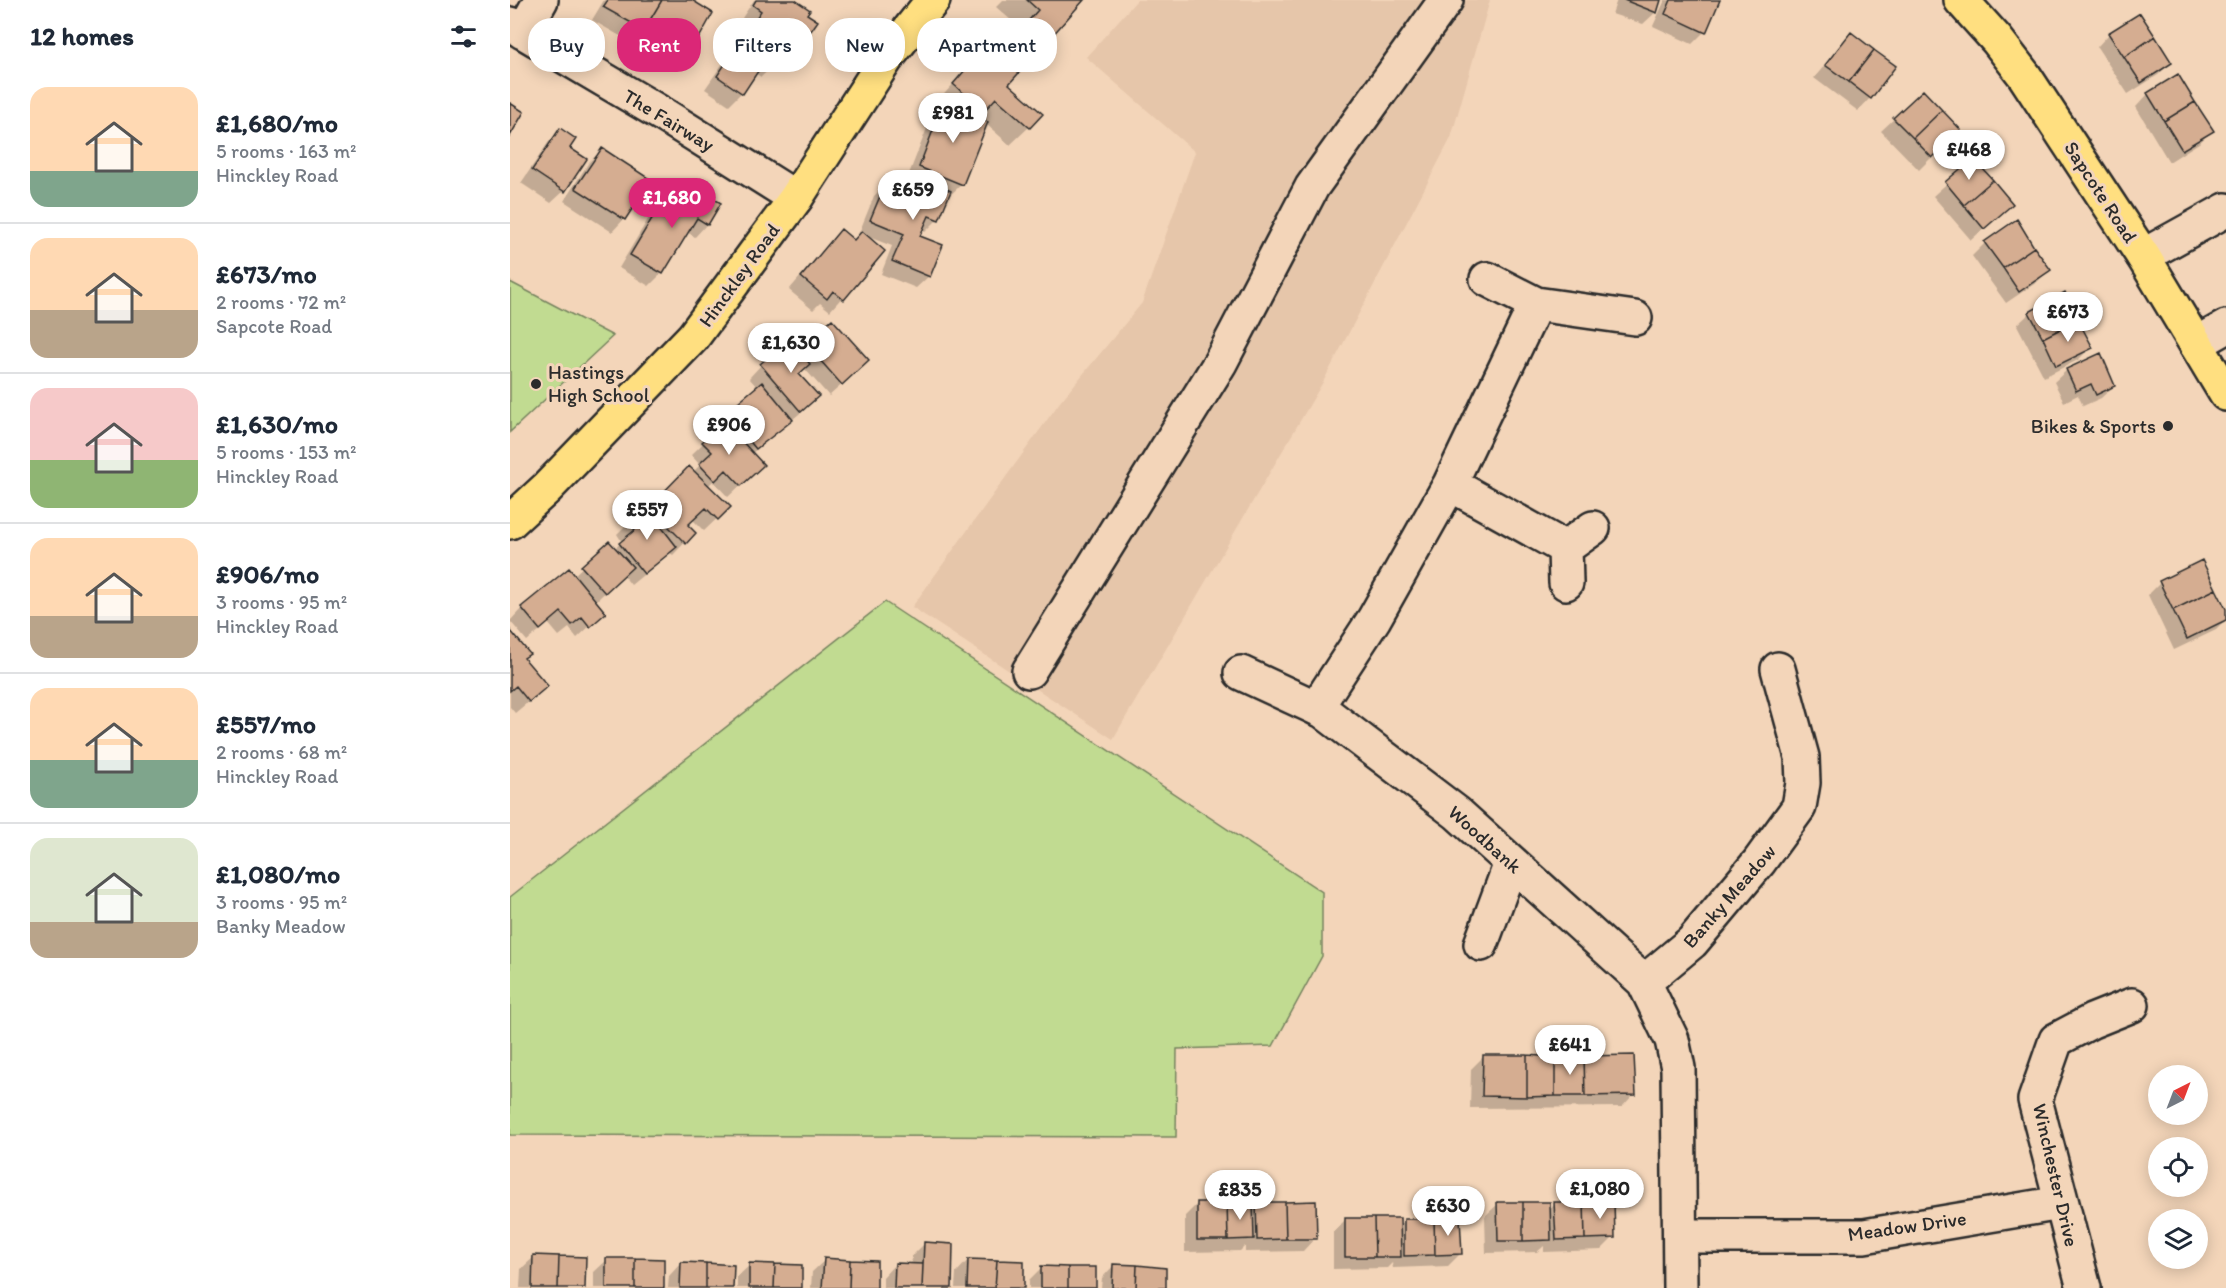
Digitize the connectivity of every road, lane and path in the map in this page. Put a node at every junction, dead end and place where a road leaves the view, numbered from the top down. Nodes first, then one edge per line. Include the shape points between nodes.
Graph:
1 (541, 0) edge
2 (933, 0) edge
3 (1446, 0) edge
4 (1961, 0) edge
5 (517, 28) edge
6 (796, 198) junction
7 (2226, 210) edge
8 (2143, 256) junction
9 (1487, 279) dead end
10 (1536, 304) junction
11 (1635, 318) dead end
12 (2226, 327) edge
13 (2196, 344) junction
14 (2226, 393) edge
15 (1450, 484) junction
16 (510, 522) edge
17 (1593, 528) dead end
18 (1565, 548) junction
19 (1566, 583) dead end
20 (1778, 669) dead end
21 (1029, 671) dead end
22 (1241, 673) dead end
23 (1316, 708) junction
24 (1511, 863) junction
25 (1481, 944) dead end
26 (1644, 982) junction
27 (2132, 1005) dead end
28 (2061, 1203) junction
29 (1680, 1236) junction
30 (1680, 1288) edge
31 (2084, 1288) edge

1 - 5 street
2 - 6 main road, Hinckley Road via 886,59
3 - 21 street via 1312,187 1220,363
4 - 8 main road, Sapcote Road via 2024,75
5 - 6 street, The Fairway
6 - 16 main road, Hinckley Road via 693,338
7 - 8 street
8 - 13 main road, Sapcote Road
9 - 10 street
10 - 11 street
10 - 15 street
12 - 13 street
13 - 14 main road, Sapcote Road
15 - 18 street
15 - 23 street via 1374,619
17 - 18 street
18 - 19 street
20 - 26 street, Banky Meadow via 1802,757 1799,807 1692,942
22 - 23 street, Woodbank
23 - 24 street, Woodbank via 1457,813
24 - 25 street
24 - 26 street, Woodbank
26 - 29 street via 1672,1040 1678,1068
27 - 28 street, Winchester Drive via 2056,1040 2035,1100
28 - 29 street, Meadow Drive via 1864,1236
28 - 31 street, Winchester Drive
29 - 30 street

